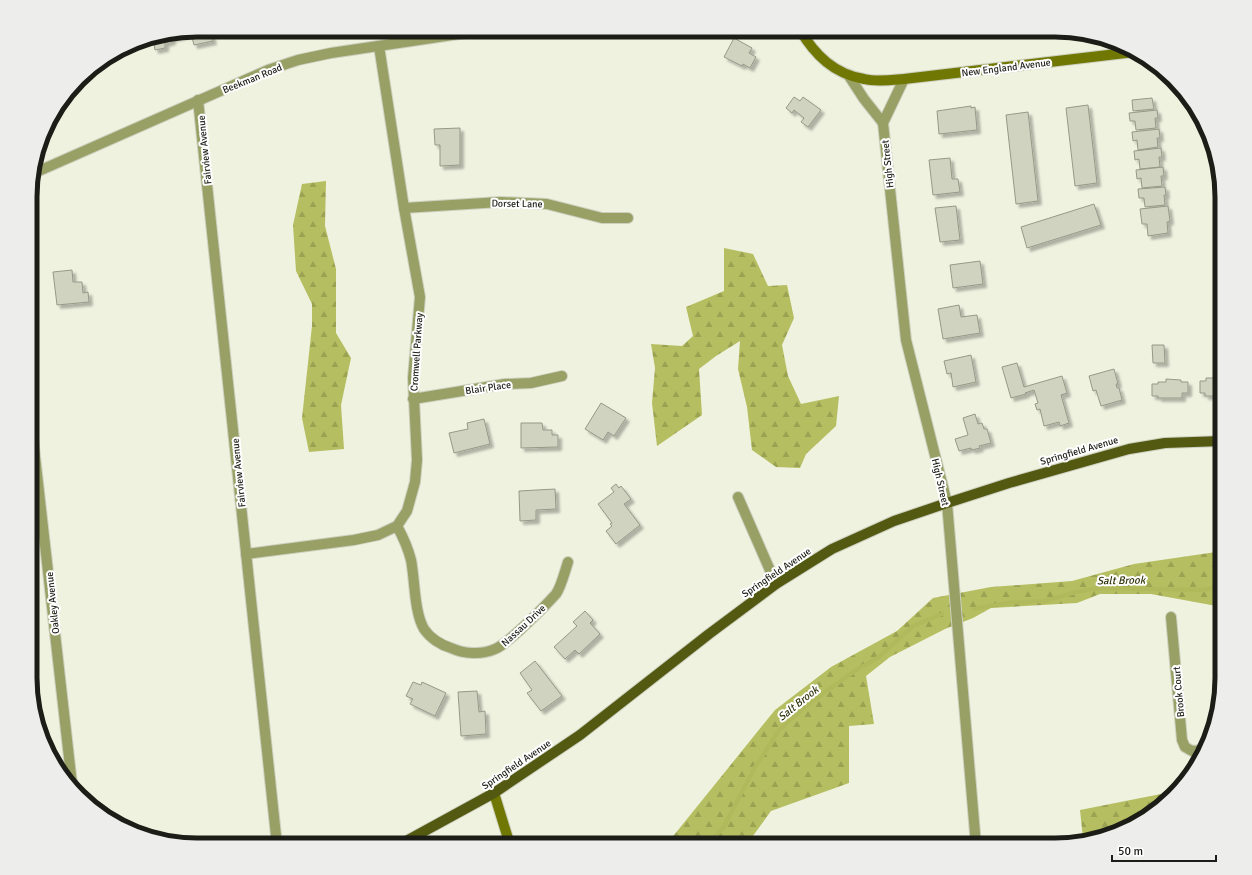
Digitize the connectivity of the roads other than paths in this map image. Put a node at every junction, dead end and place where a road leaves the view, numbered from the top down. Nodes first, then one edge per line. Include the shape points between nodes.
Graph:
1 (439, 37) edge
2 (804, 37) edge
3 (379, 46) junction
4 (1124, 53) edge
5 (849, 76) junction
6 (904, 79) junction
7 (198, 100) junction
8 (883, 123) junction
9 (39, 171) edge
10 (404, 208) junction
11 (628, 218) dead end
12 (562, 376) dead end
13 (413, 399) junction
14 (1215, 441) edge
15 (37, 474) edge
16 (738, 497) dead end
17 (947, 503) junction
18 (397, 526) junction
19 (246, 554) junction
20 (568, 562) dead end
21 (776, 584) junction
22 (1171, 617) dead end
23 (1197, 751) edge
24 (71, 776) edge
25 (494, 793) junction
26 (276, 838) edge
27 (412, 838) edge
28 (508, 838) edge
29 (975, 838) edge

1 - 3 street, Beekman Road
2 - 5 street via 822,58
3 - 7 street, Beekman Road via 298,60
3 - 10 street, Cromwell Parkway
4 - 6 street, New England Avenue
5 - 6 street, New England Avenue via 878,81
5 - 8 street
6 - 8 street
7 - 9 street, Beekman Road
7 - 19 street, Fairview Avenue
8 - 17 street, High Street via 906,340
10 - 11 street, Dorset Lane via 500,202 547,204 602,218
10 - 13 street, Cromwell Parkway via 420,297 412,378
12 - 13 street, Blair Place via 531,383 504,384
13 - 18 street, Cromwell Parkway via 417,460 415,482 407,511
14 - 17 main road, Springfield Avenue via 1165,443 1129,449
15 - 24 street, Oakley Avenue
16 - 21 street
17 - 21 main road, Springfield Avenue via 894,521 832,550
17 - 29 street, High Street
18 - 19 street via 378,535 360,539
18 - 20 street, Nassau Drive via 411,561 420,619 425,630 434,639 457,651 483,652 496,649 507,641 557,592
19 - 26 street, Fairview Avenue
21 - 25 main road, Springfield Avenue via 580,735
22 - 23 street, Brook Court via 1182,740 1185,747
25 - 27 main road, Springfield Avenue
25 - 28 street

